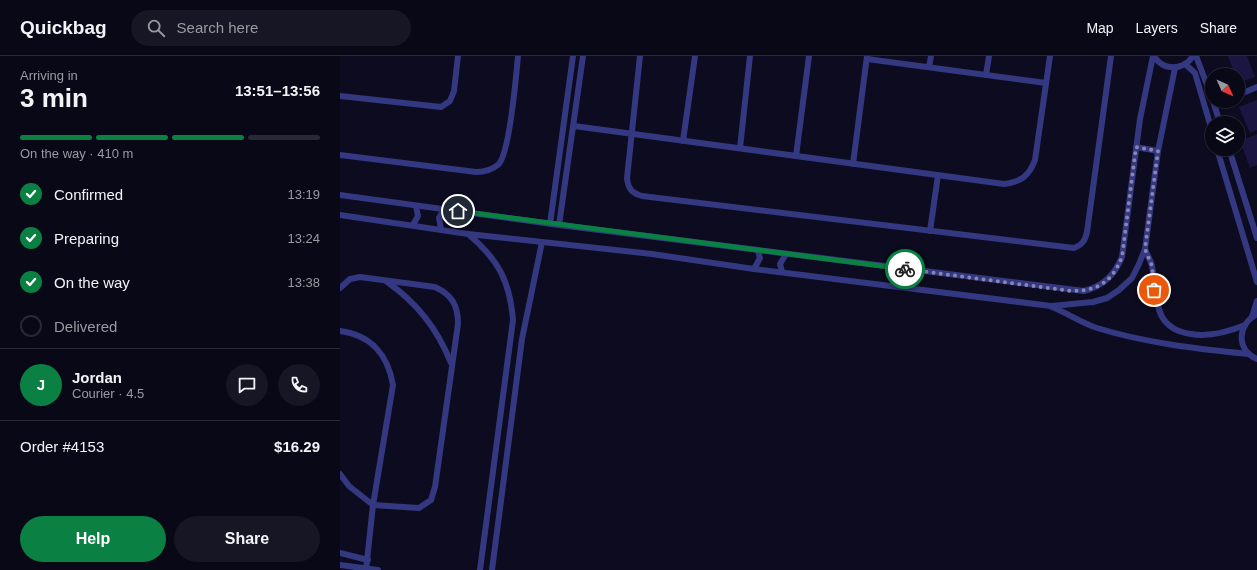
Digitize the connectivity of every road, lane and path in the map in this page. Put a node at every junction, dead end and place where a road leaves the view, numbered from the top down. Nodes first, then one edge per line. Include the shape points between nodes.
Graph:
1 (458, 56) edge
2 (518, 56) edge
3 (573, 56) edge
4 (583, 56) edge
5 (640, 56) edge
6 (695, 56) edge
7 (750, 56) edge
8 (810, 56) edge
9 (931, 56) edge
10 (989, 56) edge
11 (1050, 56) edge
12 (1111, 56) edge
13 (1153, 56) edge
14 (1192, 56) edge
15 (1196, 56) edge
16 (867, 58) edge
17 (1185, 64) junction
18 (929, 67) junction
19 (1175, 68) junction
20 (986, 75) junction
21 (1205, 77) edge
22 (1046, 83) junction
23 (1257, 88) edge
24 (1245, 92) edge
25 (340, 96) edge
26 (1207, 116) edge
27 (574, 126) junction
28 (631, 134) junction
29 (683, 141) junction
30 (1136, 147) junction
31 (740, 148) junction
32 (1158, 151) junction
33 (340, 156) edge
34 (796, 156) junction
35 (1219, 156) edge
36 (1231, 156) edge
37 (853, 164) junction
38 (938, 175) junction
39 (555, 185) junction
40 (565, 187) junction
41 (340, 196) edge
42 (416, 206) junction
43 (444, 209) junction
44 (340, 215) edge
45 (550, 224) junction
46 (413, 225) junction
47 (559, 225) junction
48 (441, 228) junction
49 (930, 231) junction
50 (468, 234) junction
51 (1257, 238) edge
52 (542, 242) junction
53 (1145, 249) junction
54 (758, 251) junction
55 (786, 254) junction
56 (754, 269) junction
57 (782, 272) junction
58 (384, 280) junction
59 (1257, 282) edge
60 (340, 288) edge
61 (1257, 301) edge
62 (1051, 306) junction
63 (1255, 316) edge
64 (1245, 325) junction
65 (340, 331) edge
66 (1248, 354) junction
67 (1257, 359) edge
68 (452, 364) junction
69 (340, 474) edge
70 (373, 505) junction
71 (340, 553) edge
72 (368, 560) junction
73 (340, 565) edge
74 (366, 569) edge
75 (378, 570) edge
76 (480, 570) edge
77 (492, 570) edge

1 - 25 street via 454,90 450,101 441,107
2 - 33 street via 506,148 493,169 476,172
3 - 39 street
4 - 27 street
5 - 28 street
6 - 29 street
7 - 31 street
8 - 34 street
9 - 18 street
10 - 20 street
11 - 22 street
12 - 49 street via 1087,232 1081,245 1074,248
13 - 19 street via 1164,66
13 - 30 street
14 - 17 street
15 - 21 street
16 - 18 street
16 - 37 street
17 - 19 street
17 - 26 street via 1194,73
18 - 20 street
19 - 32 street
20 - 22 street
22 - 38 street via 1036,160 1032,170 1024,178 1015,183 1004,184
23 - 24 street
27 - 28 street
27 - 40 street
28 - 29 street
28 - 49 street via 627,178 628,187 634,193
29 - 31 street
30 - 32 street
30 - 55 street via 1122,257 1115,272 1096,288 1071,291
31 - 34 street
32 - 53 street
34 - 37 street
35 - 59 street
36 - 51 street
37 - 38 street
38 - 49 street
39 - 40 street
39 - 45 street
40 - 47 street
41 - 42 street
42 - 43 street
42 - 46 street via 418,216
43 - 45 street
43 - 48 street via 439,218
44 - 46 street
45 - 47 street
46 - 48 street
47 - 54 street
48 - 50 street
50 - 52 street
50 - 76 street via 484,247 506,280 512,300 513,320
52 - 56 street
52 - 77 street via 522,339
53 - 62 street via 1132,278 1107,298 1094,302
53 - 64 street via 1152,266 1158,306 1168,326 1179,332 1203,336
54 - 55 street
54 - 56 street via 760,258
55 - 57 street via 781,261
56 - 57 street
57 - 62 street
58 - 60 street via 360,277 350,279
58 - 68 street via 414,303 433,325
58 - 68 street via 435,287 446,292 454,301 458,312 458,324
61 - 63 street
62 - 66 street via 1095,328 1127,336 1179,347
63 - 64 street
64 - 66 street via 1241,340
65 - 70 street via 363,337 375,346 390,370 391,399
66 - 67 street
68 - 70 street via 431,500 419,508
69 - 70 street via 360,497
70 - 72 street
71 - 72 street
72 - 74 street
73 - 74 street
74 - 75 street

